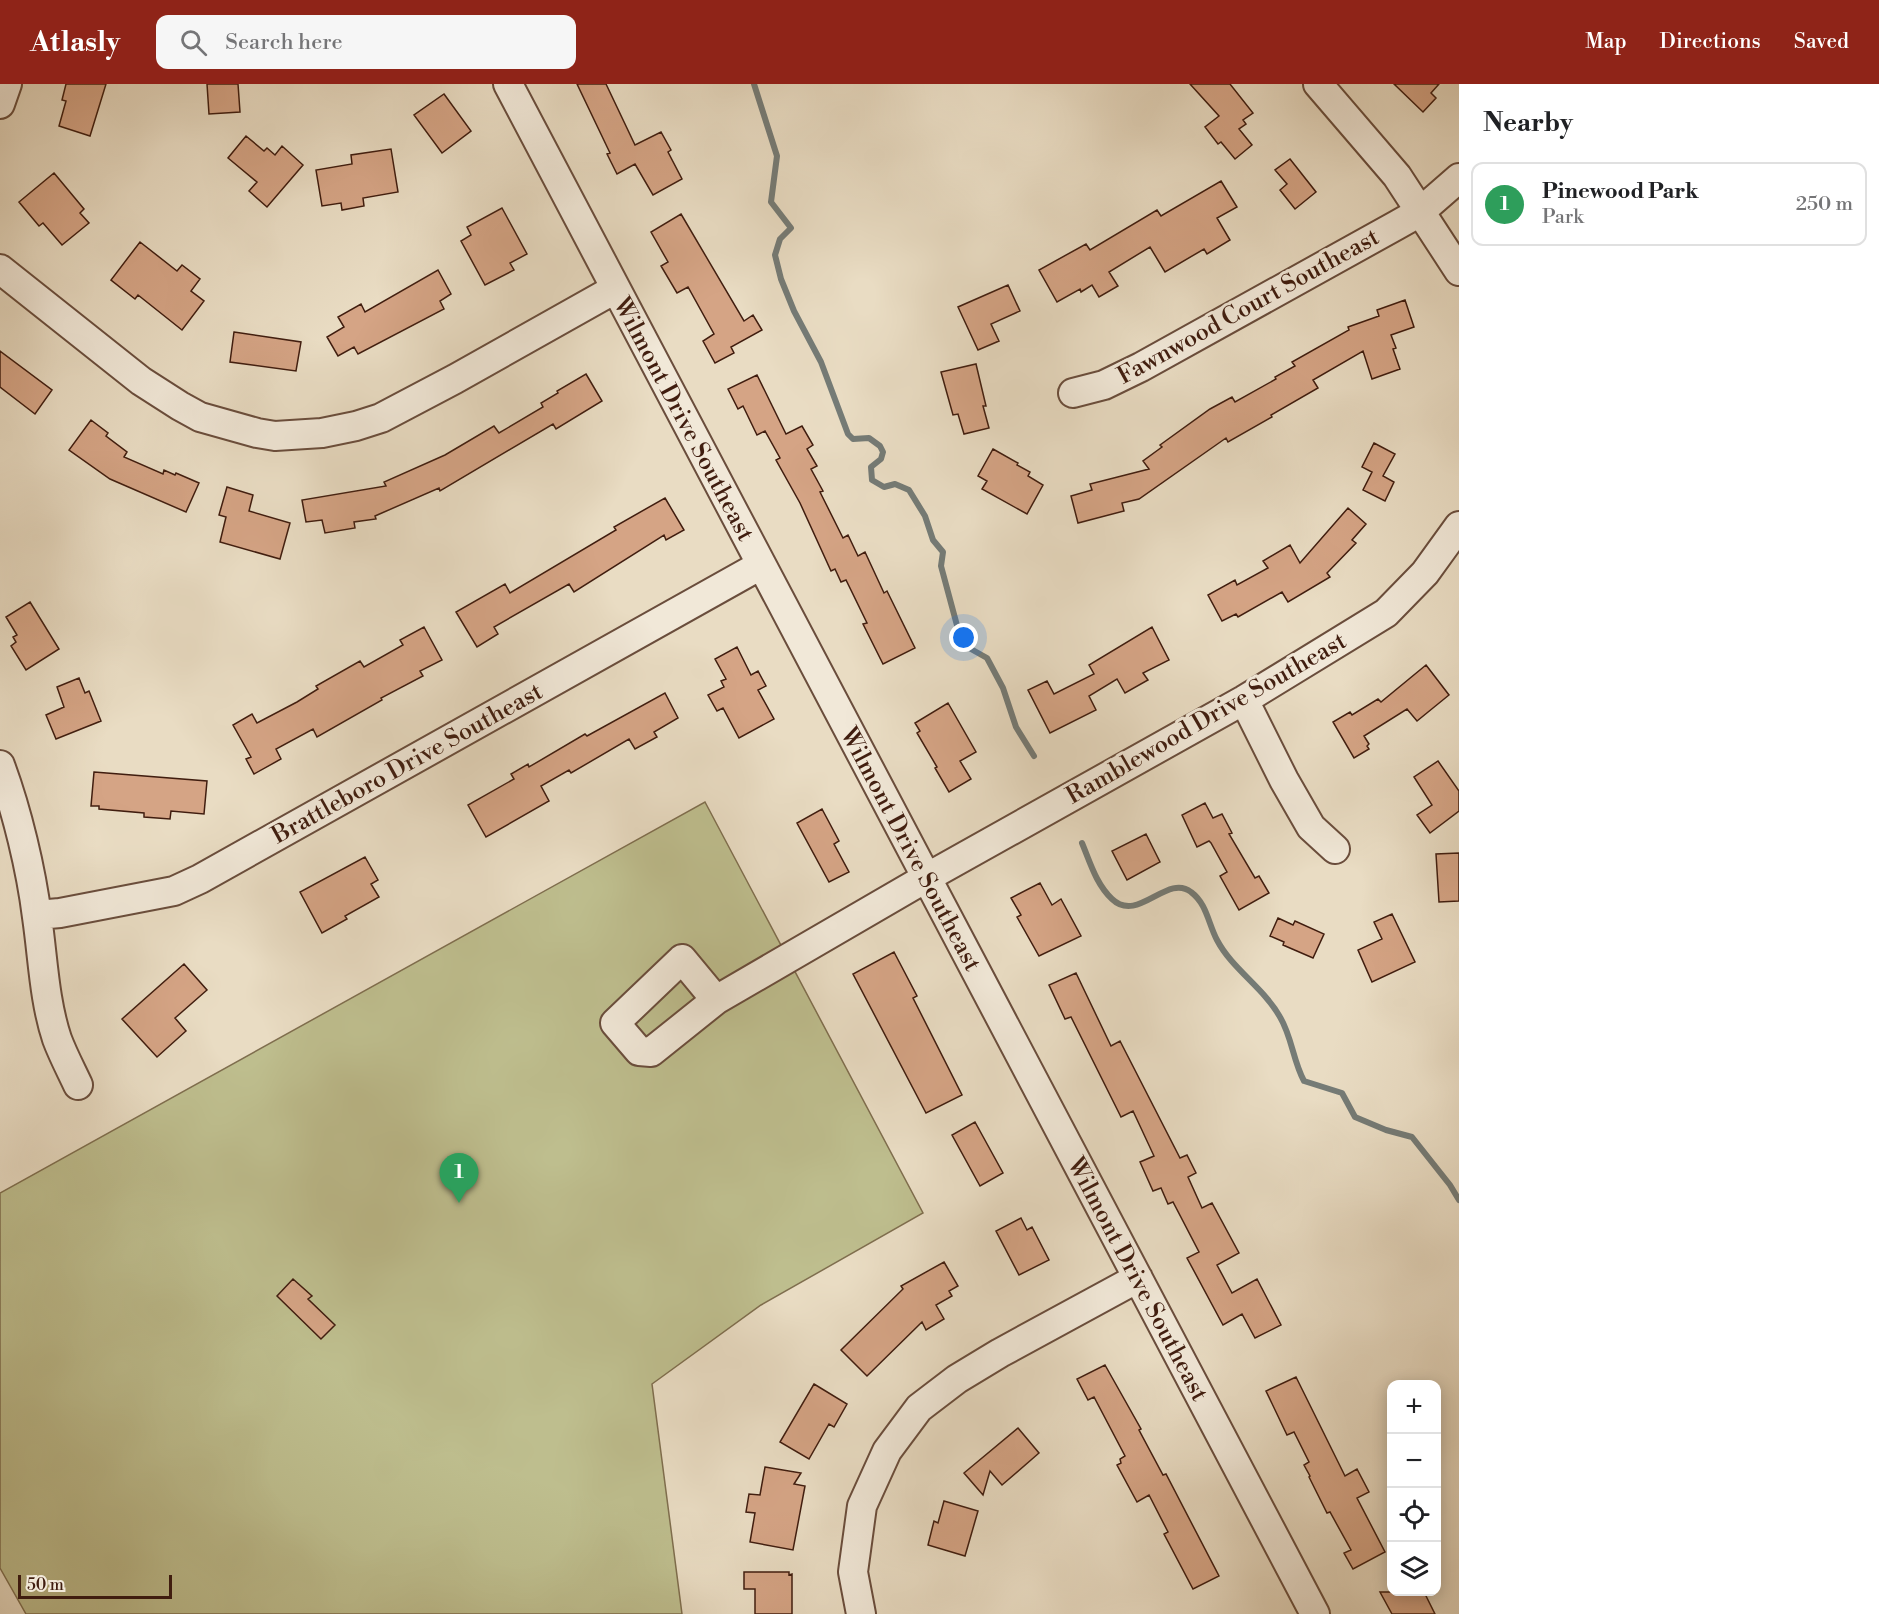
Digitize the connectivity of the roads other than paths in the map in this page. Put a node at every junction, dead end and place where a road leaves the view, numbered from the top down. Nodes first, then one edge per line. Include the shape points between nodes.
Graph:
1 (7, 84) edge
2 (508, 84) edge
3 (1318, 84) edge
4 (0, 104) edge
5 (1459, 178) edge
6 (1420, 212) junction
7 (0, 269) edge
8 (1459, 271) edge
9 (615, 289) junction
10 (1073, 393) dead end
11 (1459, 526) edge
12 (761, 565) junction
13 (1244, 700) junction
14 (0, 765) edge
15 (1335, 849) dead end
16 (926, 878) junction
17 (37, 915) junction
18 (716, 1000) dead end
19 (78, 1085) dead end
20 (1138, 1278) junction
21 (861, 1614) edge
22 (1315, 1614) edge

1 - 4 street
2 - 9 street, Wilmont Drive Southeast
3 - 6 street via 1397,176
5 - 6 street, Fawnwood Court Southeast
6 - 8 street
6 - 10 street, Fawnwood Court Southeast via 1141,367 1104,385
7 - 9 street via 141,381 180,406 200,417 275,436 322,433 387,415
9 - 12 street, Wilmont Drive Southeast
11 - 13 street, Ramblewood Drive Southeast via 1425,573 1386,613
12 - 16 street, Wilmont Drive Southeast
12 - 17 street, Brattleboro Drive Southeast via 200,879 174,891
13 - 15 street via 1311,826
13 - 16 street, Ramblewood Drive Southeast
14 - 17 street via 18,824
16 - 18 street, Ramblewood Drive Southeast
16 - 20 street, Wilmont Drive Southeast
17 - 19 street via 44,978 57,1038
20 - 21 street via 1000,1353 919,1408 887,1451 862,1506 853,1572
20 - 22 street, Wilmont Drive Southeast

